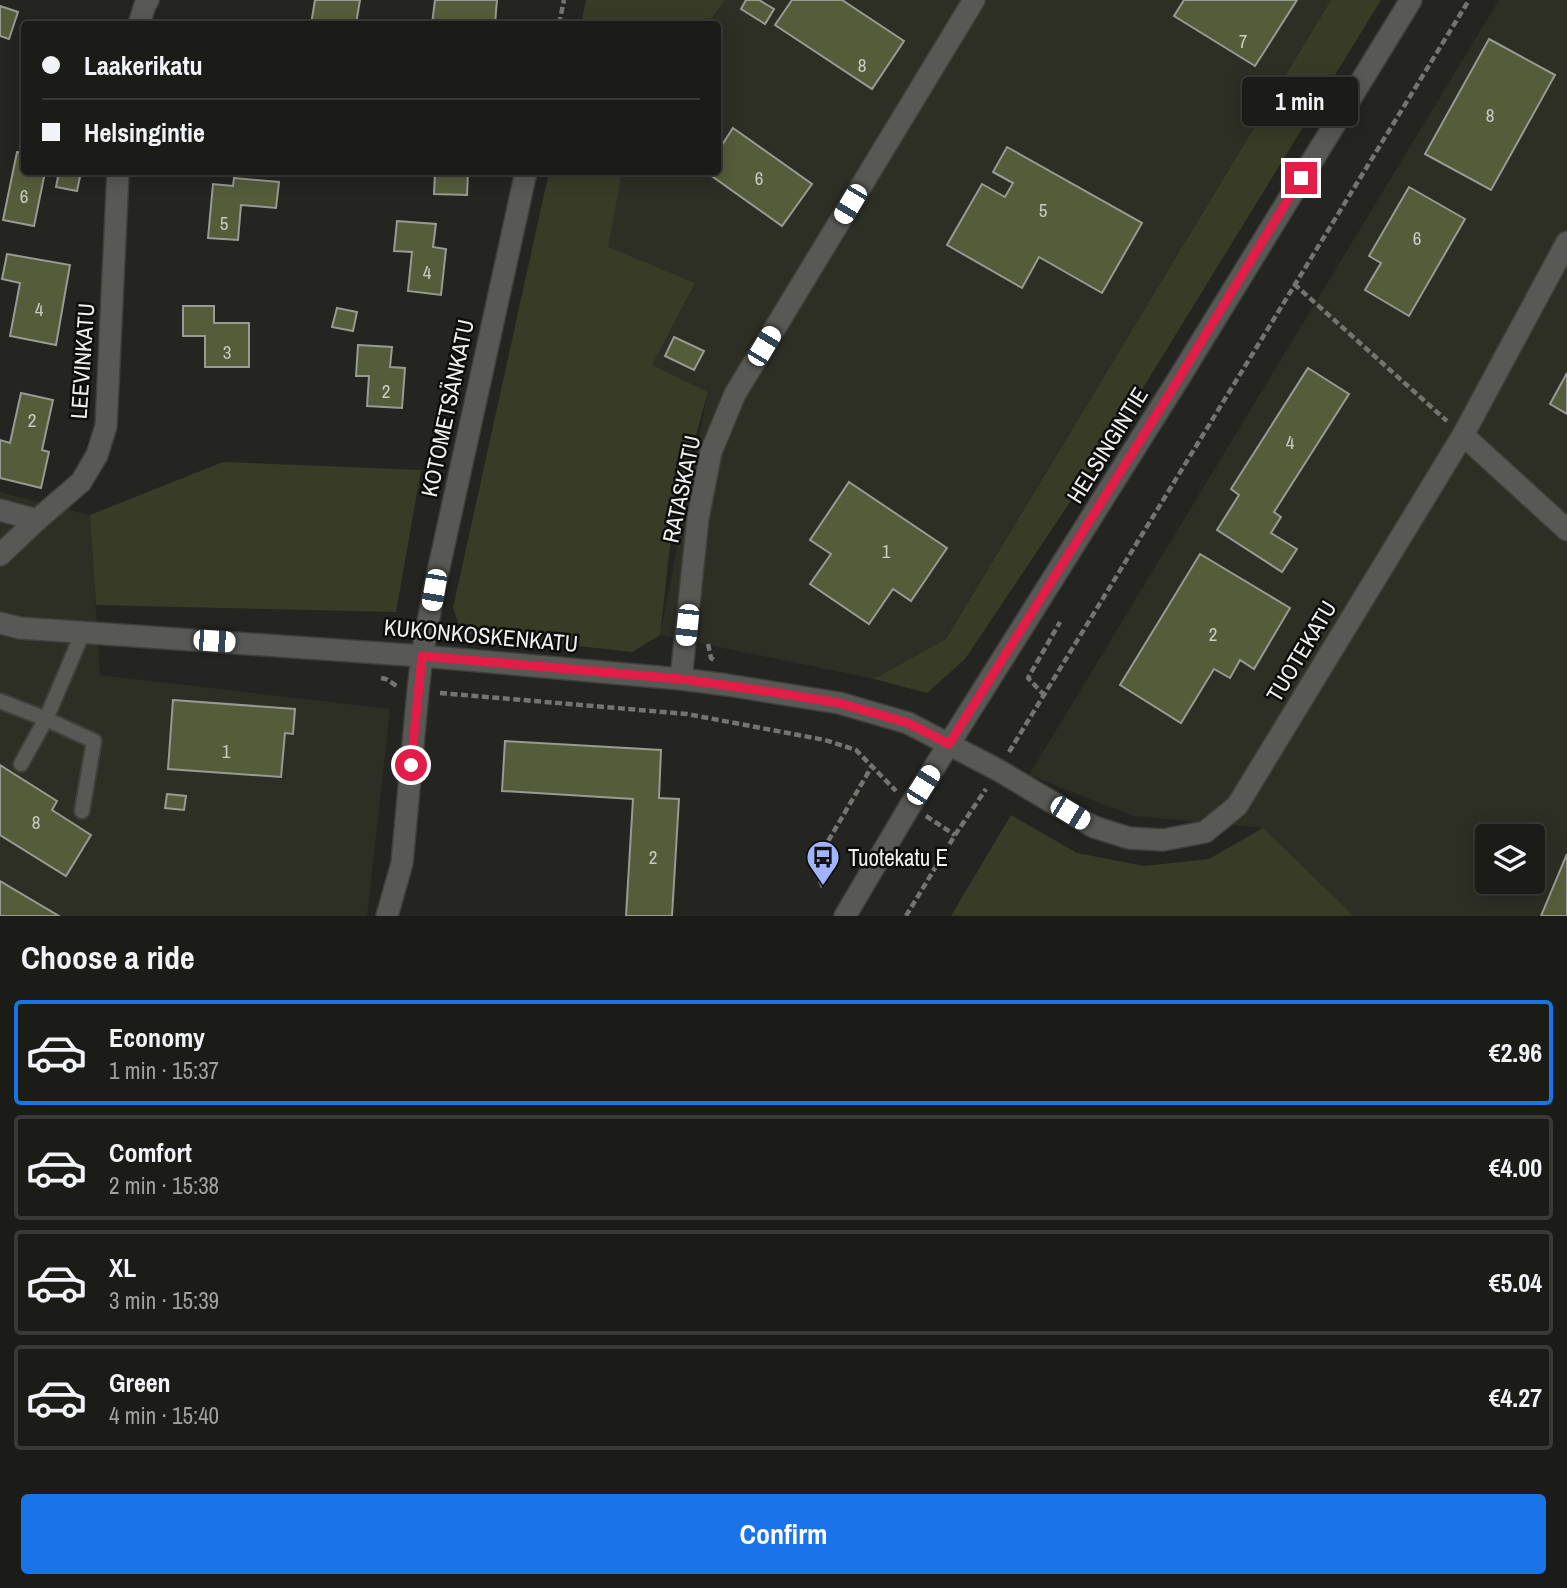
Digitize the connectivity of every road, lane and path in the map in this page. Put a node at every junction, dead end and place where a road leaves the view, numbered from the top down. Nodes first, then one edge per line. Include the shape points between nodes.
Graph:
1 (148, 0) edge
2 (564, 0) edge
3 (974, 0) edge
4 (1411, 0) edge
5 (1469, 0) edge
6 (140, 21) edge
7 (560, 21) edge
8 (118, 175) edge
9 (525, 175) edge
10 (1567, 242) edge
11 (1294, 284) junction
12 (1463, 435) junction
13 (0, 510) edge
14 (37, 520) junction
15 (1567, 530) edge
16 (0, 555) edge
17 (1060, 622) dead end
18 (0, 623) edge
19 (83, 632) junction
20 (707, 635) dead end
21 (422, 656) junction
22 (681, 679) junction
23 (727, 685) junction
24 (418, 691) junction
25 (1045, 696) junction
26 (0, 701) edge
27 (46, 719) junction
28 (723, 720) junction
29 (949, 744) junction
30 (21, 764) dead end
31 (872, 765) junction
32 (998, 770) junction
33 (910, 806) junction
34 (82, 811) dead end
35 (955, 835) junction
36 (823, 887) dead end
37 (387, 916) edge
38 (845, 916) edge
39 (906, 916) edge

1 - 6 street
2 - 7 path
3 - 22 street, RATASKATU via 735,394 711,452 698,518
4 - 29 street, HELSINGINTIE
5 - 11 path
8 - 14 street, LEEVINKATU via 106,426 97,455 81,482
9 - 21 street, KOTOMETSÄNKATU
10 - 12 street, TUOTEKATU
11 - 12 path
11 - 25 path
12 - 15 street
12 - 32 street, TUOTEKATU via 1237,806 1205,832 1163,840 1129,838 1094,827
13 - 14 street
14 - 16 street, LEEVINKATU
17 - 25 path via 1028,678
18 - 19 street, KUKONKOSKENKATU
19 - 21 street, KUKONKOSKENKATU
19 - 27 lane
20 - 23 path via 711,658 729,669
21 - 22 street, KUKONKOSKENKATU
21 - 24 street, KOTOMETSÄNKATU
22 - 23 street, KUKONKOSKENKATU
23 - 28 path
23 - 29 street, KUKONKOSKENKATU via 839,703 908,723
24 - 28 path
24 - 37 street, KOTOMETSÄNKATU via 402,863
25 - 32 path
26 - 27 lane
27 - 30 lane
27 - 34 lane via 94,741
28 - 31 path via 825,740 856,750
29 - 32 street, TUOTEKATU
29 - 33 street, HELSINGINTIE
31 - 33 path
31 - 36 path via 813,867
32 - 35 path
33 - 35 path
33 - 38 street, HELSINGINTIE
35 - 39 path

